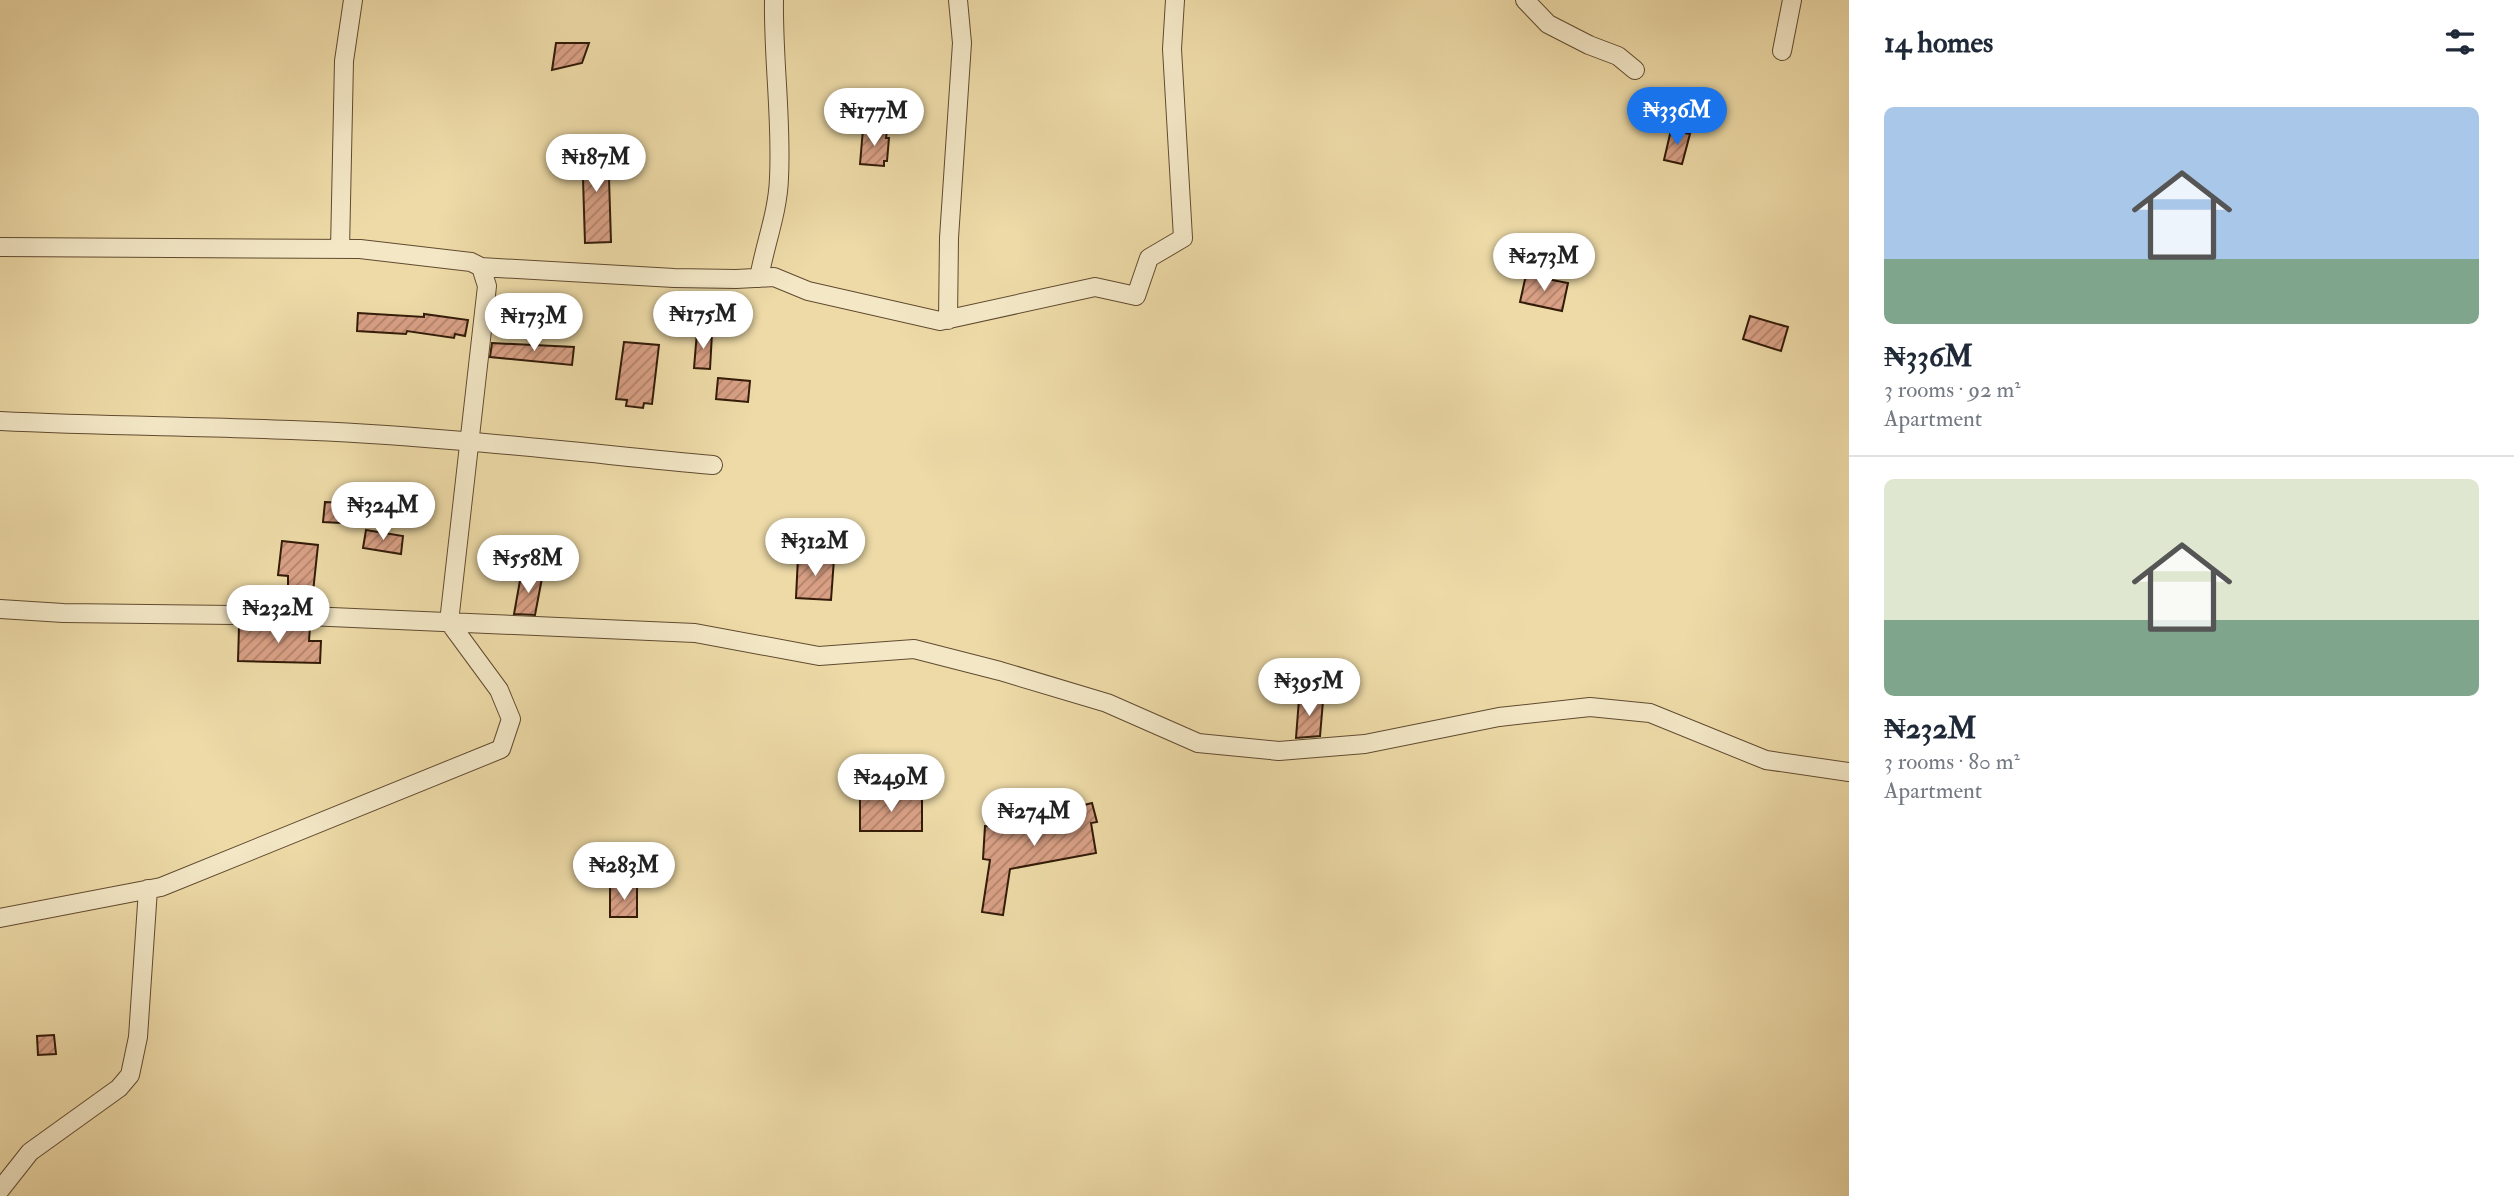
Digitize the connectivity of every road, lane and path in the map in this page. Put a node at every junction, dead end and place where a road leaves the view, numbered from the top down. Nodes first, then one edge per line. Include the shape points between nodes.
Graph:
1 (353, 0) edge
2 (774, 0) edge
3 (958, 0) edge
4 (1175, 0) edge
5 (1525, 0) edge
6 (1792, 0) edge
7 (1782, 51) dead end
8 (1634, 70) dead end
9 (0, 247) edge
10 (340, 249) junction
11 (481, 267) junction
12 (759, 278) junction
13 (948, 320) junction
14 (0, 421) edge
15 (469, 442) junction
16 (713, 465) dead end
17 (0, 609) edge
18 (449, 622) junction
19 (1849, 772) edge
20 (148, 889) junction
21 (0, 918) edge
22 (0, 1190) edge

1 - 10 street via 344,61
2 - 12 street via 779,178
3 - 13 street via 961,43
4 - 13 street via 1172,49 1183,238 1149,258 1136,296 1096,287
5 - 8 street via 1548,23 1618,56
6 - 7 street
9 - 10 street
10 - 11 street via 471,262
11 - 12 street
11 - 15 street via 487,286
12 - 13 street via 774,277 808,291 884,310
14 - 15 street via 292,430
15 - 16 street
15 - 18 street
17 - 18 street
18 - 19 street via 695,633 819,656 914,649 1107,703 1198,743 1279,751 1365,744 1499,717 1590,707 1650,713 1766,760
18 - 20 street via 499,690 511,719 501,749
20 - 21 street
20 - 22 street via 138,1037 130,1075 119,1088 30,1152

